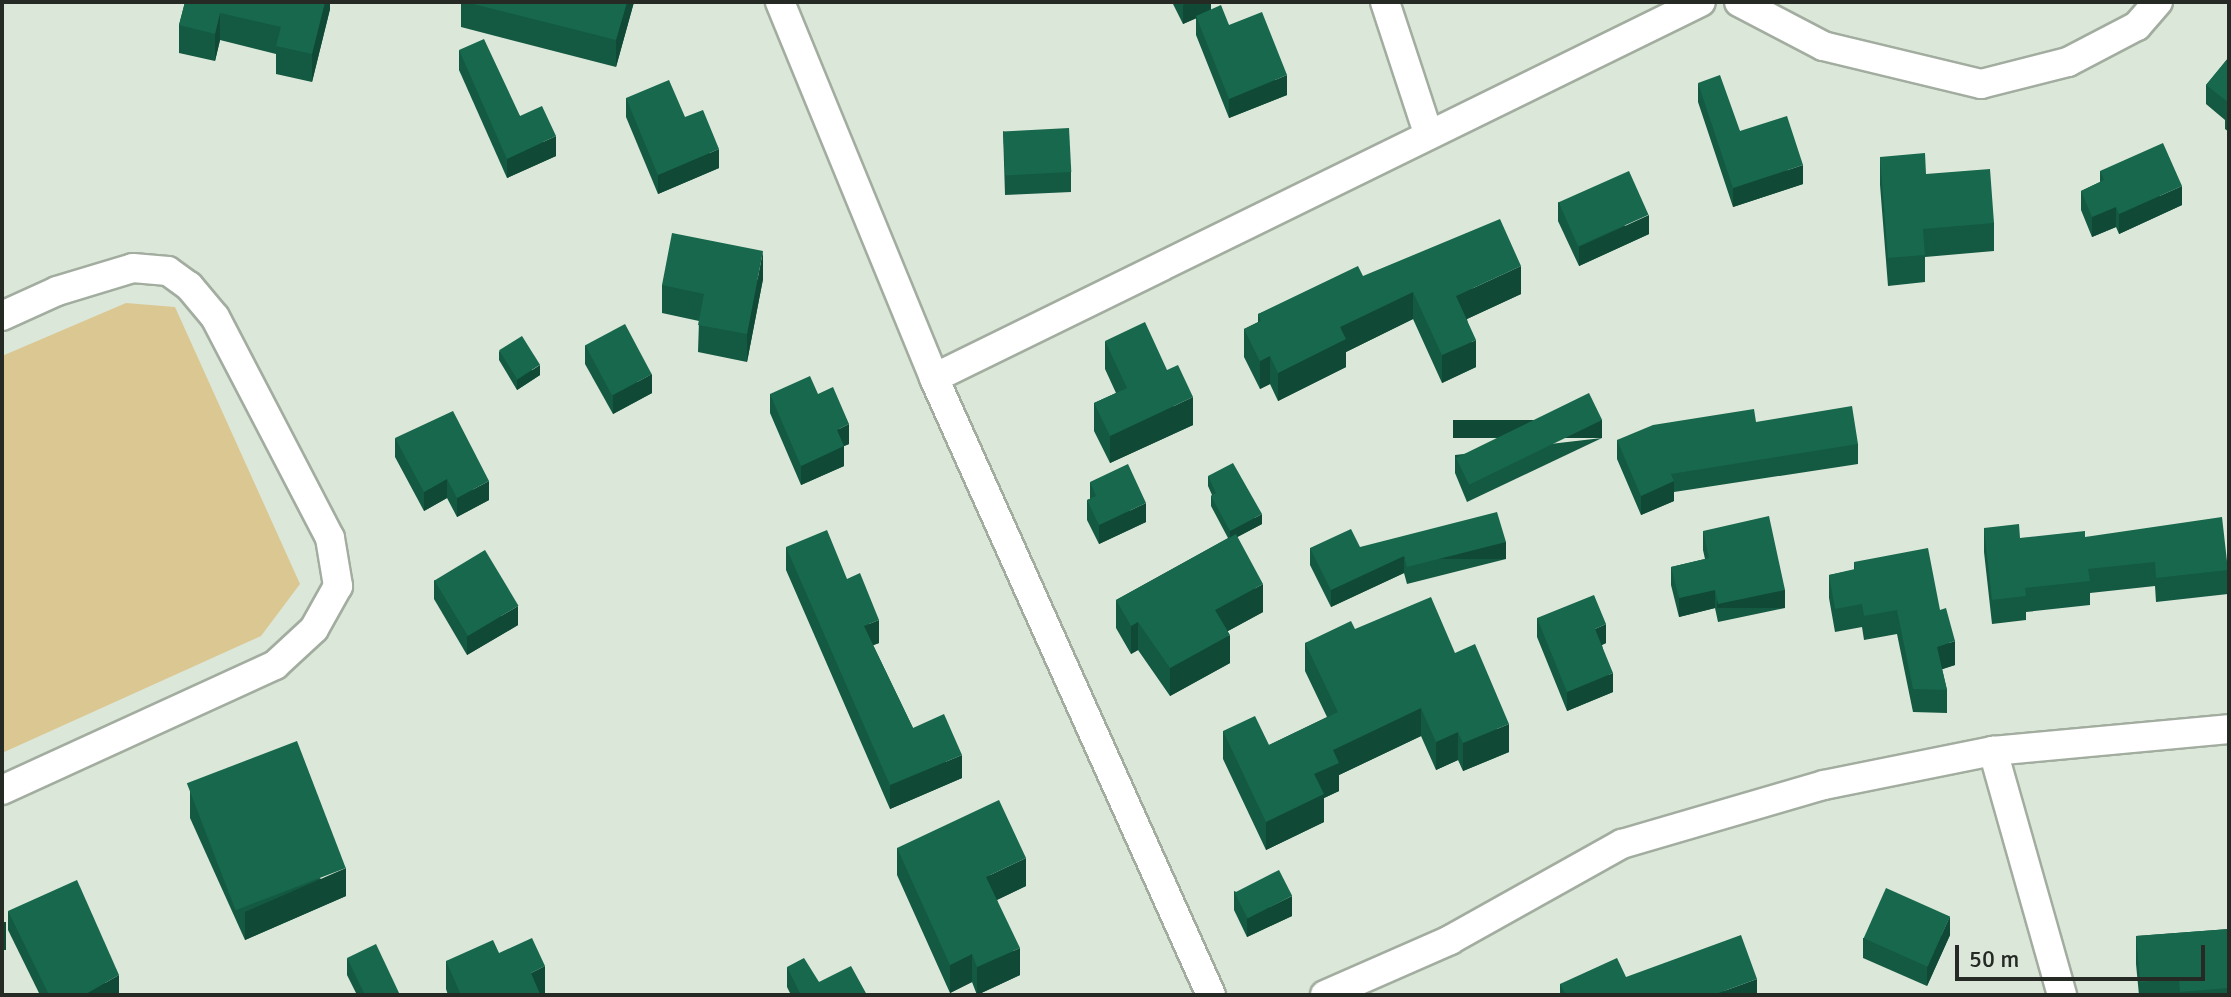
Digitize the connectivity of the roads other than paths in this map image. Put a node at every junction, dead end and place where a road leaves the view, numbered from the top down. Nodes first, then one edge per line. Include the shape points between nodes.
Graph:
1 (780, 2) edge
2 (1385, 2) edge
3 (1701, 2) edge
4 (1739, 2) edge
5 (2158, 2) edge
6 (1428, 133) junction
7 (2, 316) edge
8 (934, 378) junction
9 (2229, 729) edge
10 (1993, 751) junction
11 (2, 790) edge
12 (1211, 995) edge
13 (1325, 995) edge
14 (2062, 995) edge

1 - 8 street
2 - 6 street
3 - 6 street
4 - 5 street via 1823,46 1981,84 2068,62 2137,26
6 - 8 street
7 - 11 street via 57,291 133,268 168,271 189,286 215,317 330,538 338,586 314,629 275,665
8 - 12 street
9 - 10 street
10 - 13 street via 1824,785 1622,844 1450,940
10 - 14 street

